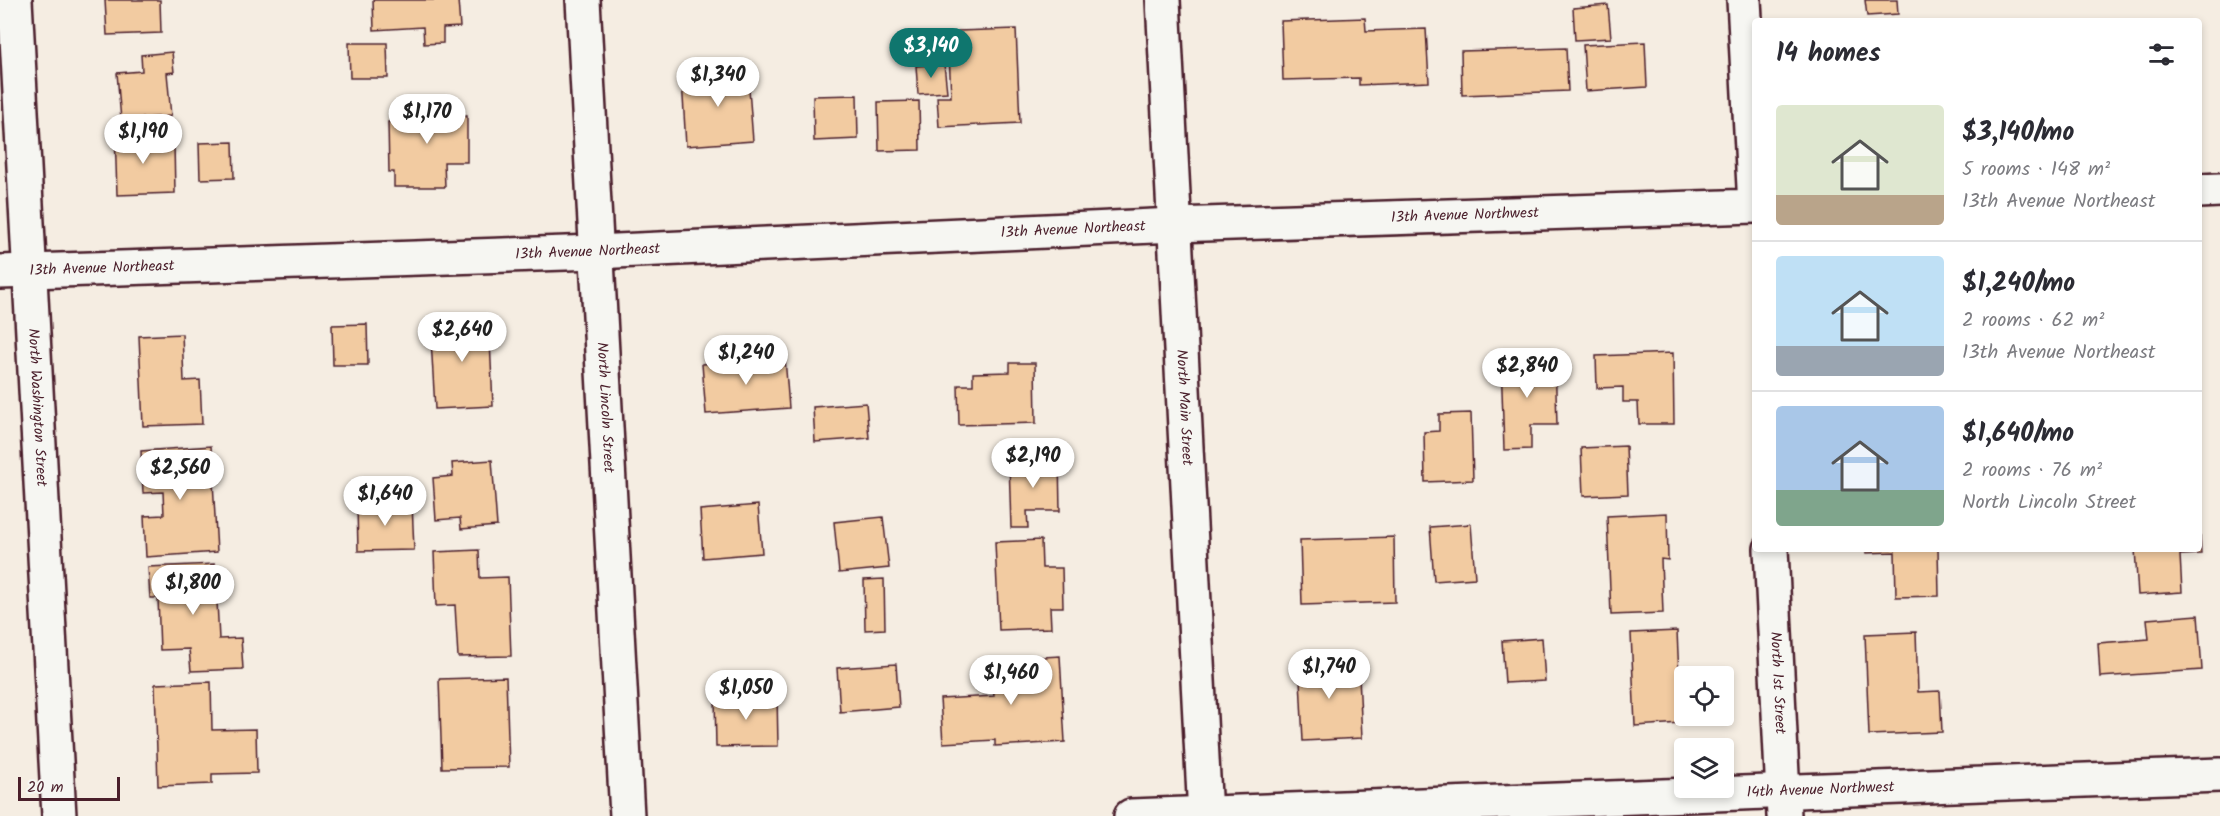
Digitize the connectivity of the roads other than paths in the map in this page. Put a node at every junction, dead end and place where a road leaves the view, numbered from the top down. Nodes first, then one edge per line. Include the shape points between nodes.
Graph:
1 (15, 0) edge
2 (583, 0) edge
3 (1163, 0) edge
4 (1744, 0) edge
5 (1752, 150) edge
6 (2220, 190) edge
7 (2202, 191) edge
8 (1752, 206) edge
9 (1175, 225) junction
10 (596, 252) junction
11 (15, 271) edge
12 (1771, 552) edge
13 (2220, 775) edge
14 (1784, 804) edge
15 (1205, 814) edge
16 (59, 816) edge
17 (627, 816) edge
18 (1131, 816) edge

1 - 11 street, North Washington Street
2 - 10 street, North Lincoln Street
3 - 9 street, North Main Street
4 - 5 street
6 - 7 street
8 - 9 street, 13th Avenue Northwest
9 - 10 street, 13th Avenue Northeast
9 - 15 street, North Main Street
10 - 11 street, 13th Avenue Northeast
10 - 17 street, North Lincoln Street
11 - 16 street, North Washington Street
12 - 14 street, North 1st Street
13 - 14 street, 14th Avenue Northwest
14 - 15 street, 14th Avenue Northwest
15 - 18 street, 14th Avenue Northwest

